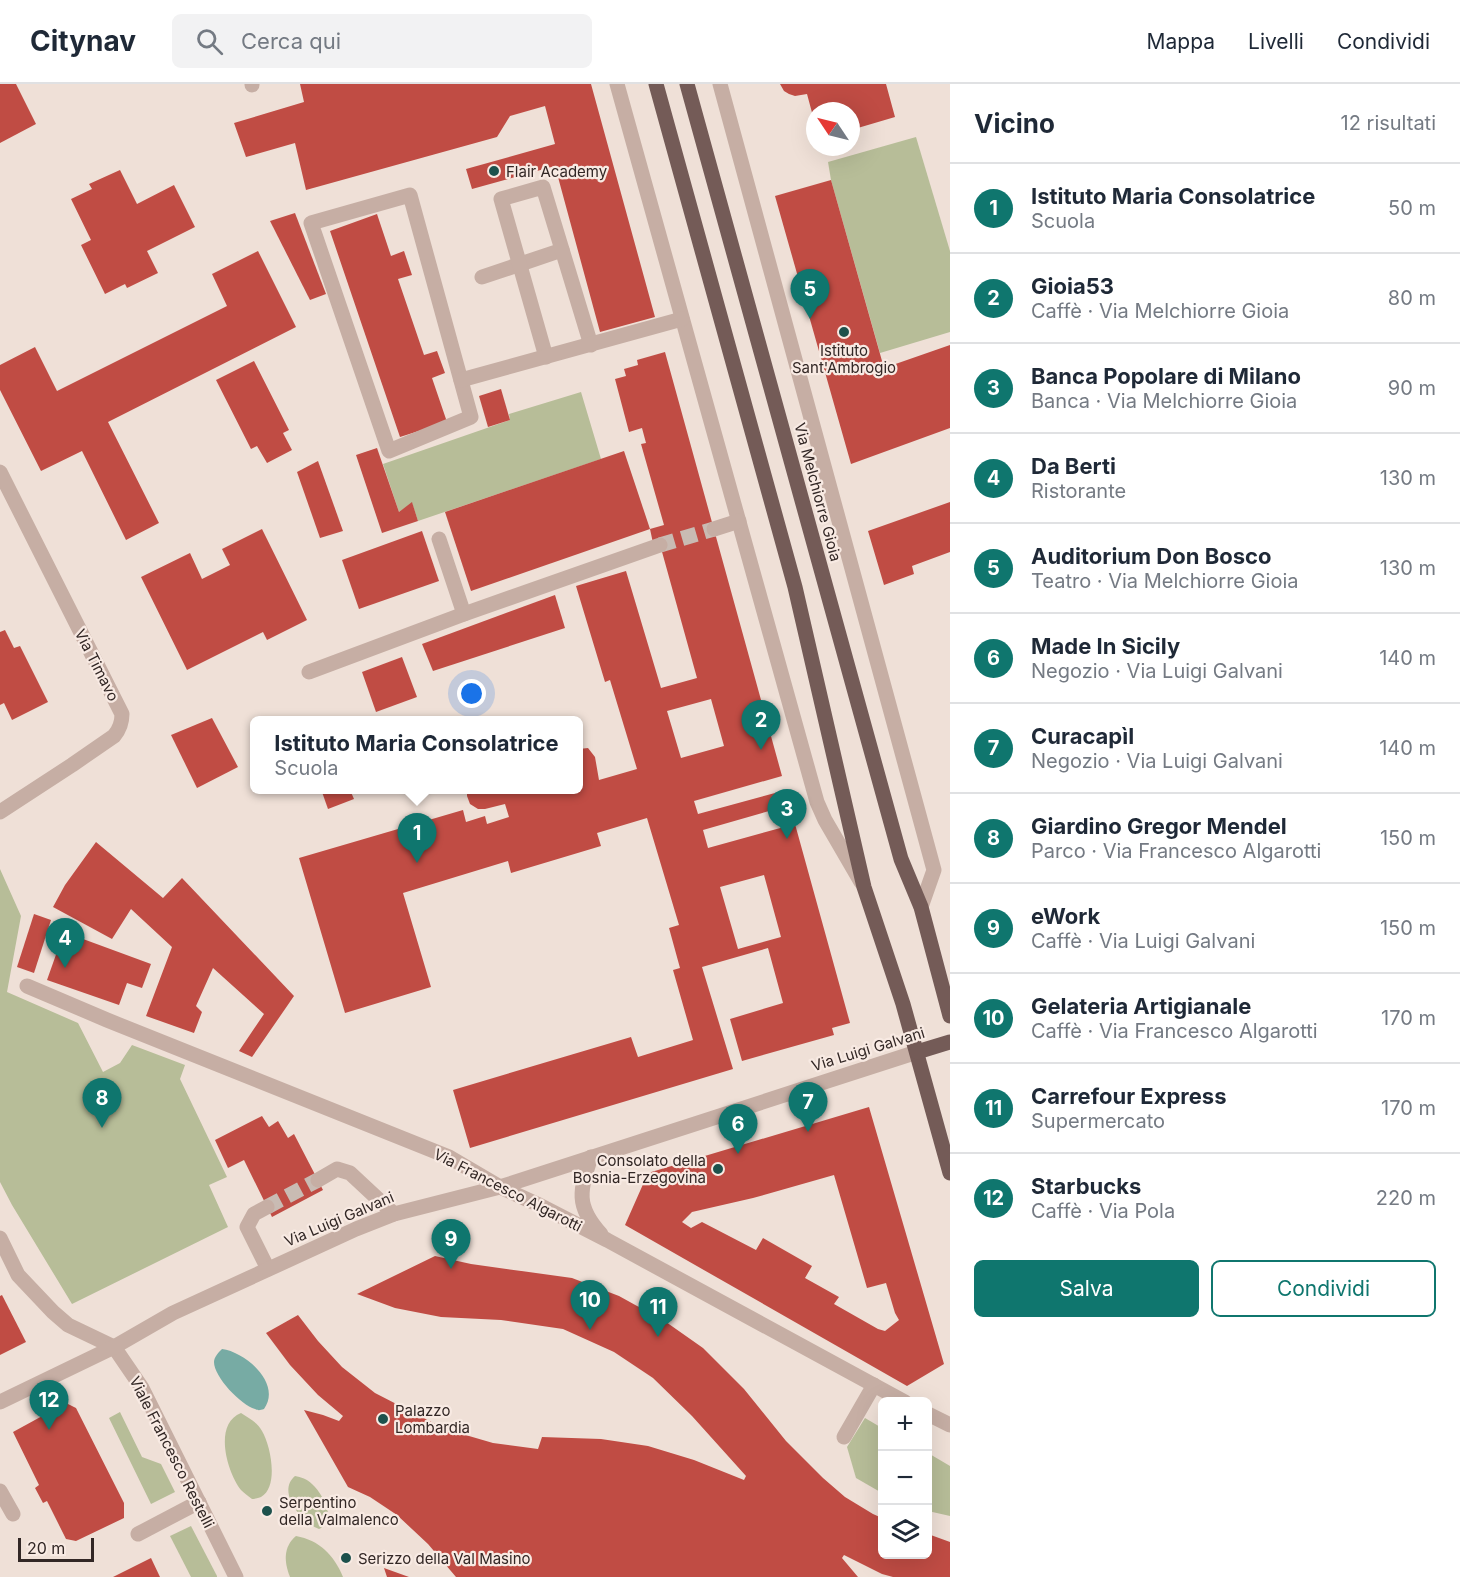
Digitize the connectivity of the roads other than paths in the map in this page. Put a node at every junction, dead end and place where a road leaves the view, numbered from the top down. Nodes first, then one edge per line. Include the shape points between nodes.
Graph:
1 (617, 84) edge
2 (656, 84) edge
3 (687, 84) edge
4 (720, 84) edge
5 (562, 250) junction
6 (520, 263) junction
7 (482, 277) dead end
8 (682, 319) junction
9 (591, 345) junction
10 (546, 357) junction
11 (461, 380) junction
12 (0, 472) edge
13 (739, 521) junction
14 (714, 528) tunnel mouth
15 (439, 539) dead end
16 (660, 545) tunnel mouth
17 (464, 614) junction
18 (309, 672) dead end
19 (0, 812) edge
20 (864, 887) junction
21 (921, 907) junction
22 (27, 986) dead end
23 (950, 1016) edge
24 (950, 1042) edge
25 (917, 1052) junction
26 (591, 1157) junction
27 (950, 1173) edge
28 (318, 1180) tunnel mouth
29 (500, 1187) junction
30 (267, 1207) tunnel mouth
31 (394, 1214) junction
32 (0, 1238) edge
33 (608, 1240) junction
34 (268, 1269) junction
35 (114, 1347) junction
36 (874, 1385) junction
37 (897, 1397) edge
38 (0, 1402) edge
39 (932, 1416) edge
40 (950, 1425) edge
41 (844, 1437) dead end
42 (0, 1491) edge
43 (199, 1502) junction
44 (13, 1514) dead end
45 (138, 1534) dead end
46 (236, 1577) edge

1 - 8 street
2 - 20 main road via 795,587
3 - 21 main road, Via Melchiorre Gioia via 898,849
4 - 21 street, Via Melchiorre Gioia via 934,870
5 - 6 street
5 - 6 street via 543,187 501,199
5 - 9 street
6 - 7 street
6 - 10 street
8 - 9 street
8 - 13 street
9 - 10 street
10 - 11 street
11 - 11 street via 471,417 388,451 310,223 410,195
12 - 19 street, Via Timavo via 122,714 114,736
13 - 14 street
13 - 20 street via 817,802
15 - 17 street
16 - 17 street
17 - 18 street
20 - 25 main road
21 - 23 main road, Via Melchiorre Gioia
22 - 29 street, Via Francesco Algarotti via 449,1157
24 - 25 main road, Via Luigi Galvani
25 - 26 street, Via Luigi Galvani
25 - 27 main road
26 - 29 street, Via Luigi Galvani
26 - 33 street via 581,1194 589,1220
28 - 31 street via 337,1169 350,1173
29 - 31 street, Via Luigi Galvani
29 - 33 street, Via Francesco Algarotti
30 - 34 street via 254,1214 247,1227
31 - 34 street, Via Luigi Galvani
32 - 35 street via 18,1275 53,1312 68,1325
33 - 36 street, Via Francesco Algarotti
34 - 35 street, Via Luigi Galvani via 173,1313
35 - 38 street, Via Luigi Galvani
35 - 43 street, Viale Francesco Restelli via 142,1388
36 - 37 street, Via Francesco Algarotti
36 - 41 street
39 - 40 street
42 - 44 street
43 - 45 street
43 - 46 street, Viale Francesco Restelli

